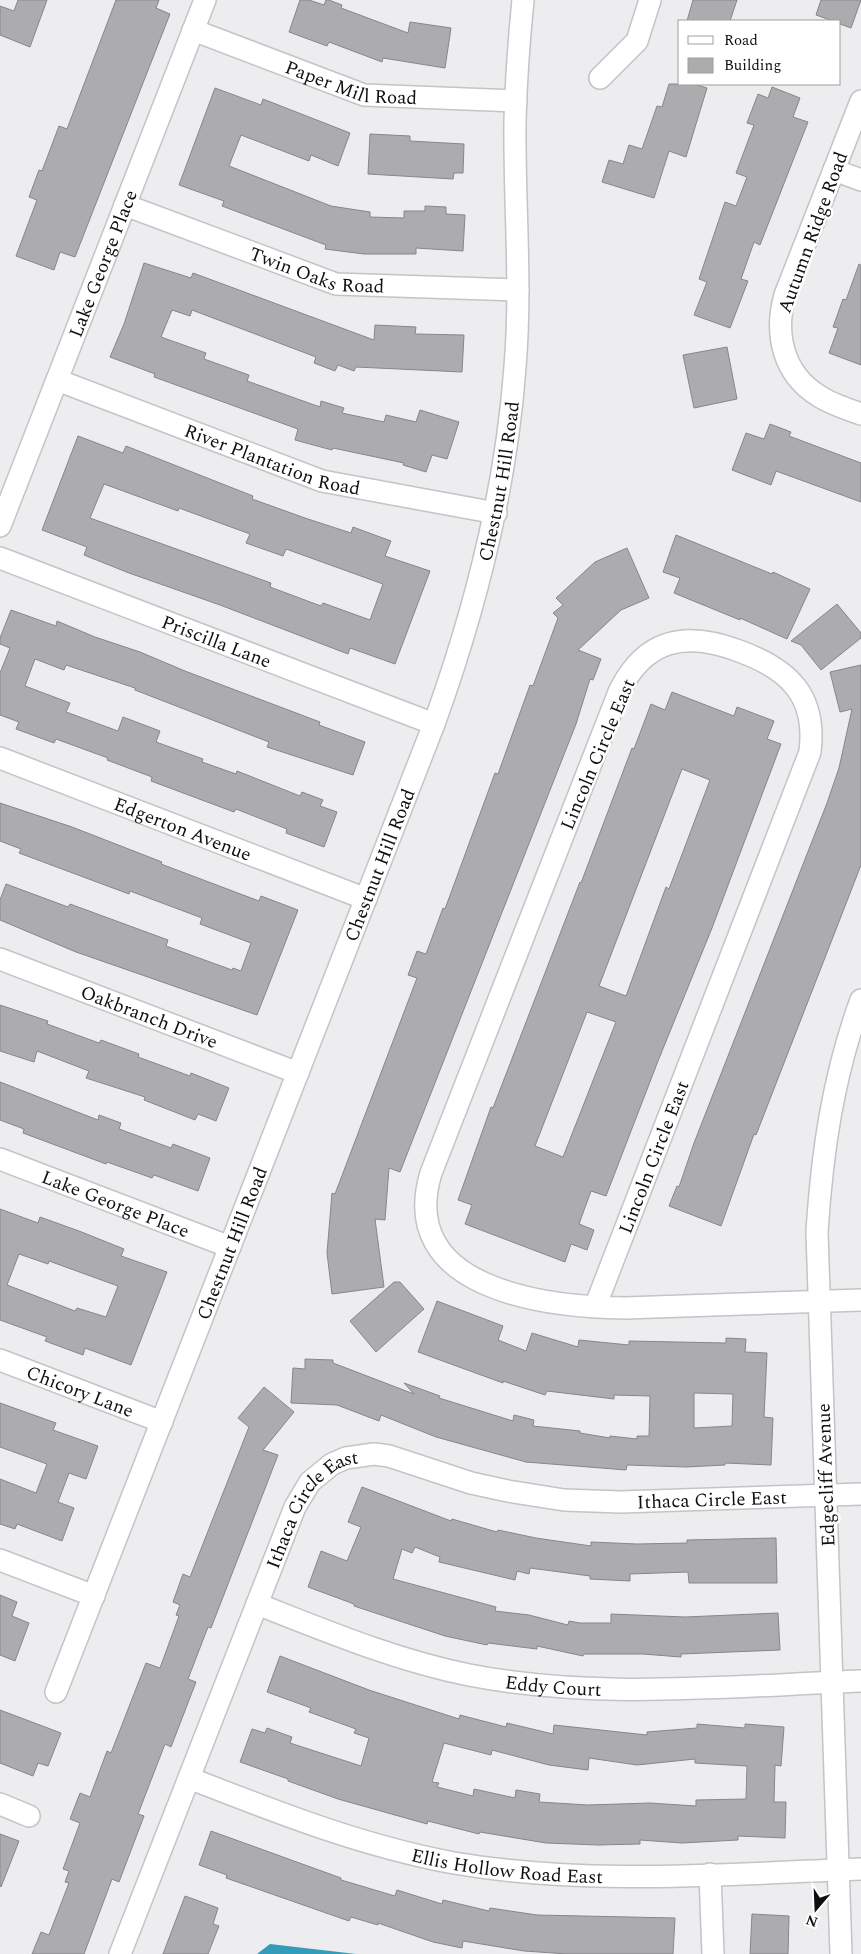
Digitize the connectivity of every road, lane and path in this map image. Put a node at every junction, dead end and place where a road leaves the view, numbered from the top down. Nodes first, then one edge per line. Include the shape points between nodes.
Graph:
1 (205, 0) edge
2 (523, 0) edge
3 (650, 0) edge
4 (194, 30) junction
5 (600, 78) dead end
6 (516, 101) junction
7 (861, 101) edge
8 (834, 170) junction
9 (861, 180) edge
10 (125, 205) junction
11 (518, 290) junction
12 (57, 380) junction
13 (861, 414) edge
14 (496, 513) junction
15 (0, 526) edge
16 (0, 558) edge
17 (434, 724) junction
18 (0, 758) edge
19 (366, 899) junction
20 (0, 959) edge
21 (861, 1000) edge
22 (298, 1073) junction
23 (0, 1159) edge
24 (230, 1247) junction
25 (861, 1300) edge
26 (819, 1301) junction
27 (595, 1307) junction
28 (0, 1360) edge
29 (162, 1422) junction
30 (861, 1494) edge
31 (825, 1495) junction
32 (0, 1560) edge
33 (94, 1596) junction
34 (257, 1604) junction
35 (861, 1681) edge
36 (832, 1682) junction
37 (56, 1692) dead end
38 (189, 1778) junction
39 (0, 1804) edge
40 (29, 1816) dead end
41 (839, 1869) junction
42 (861, 1869) edge
43 (710, 1874) junction
44 (120, 1954) edge
45 (713, 1954) edge
46 (842, 1954) edge

1 - 4 street, Lake George Place
2 - 6 street, Chestnut Hill Road
3 - 5 street via 637,41
4 - 6 street, Paper Mill Road via 364,95
4 - 10 street, Lake George Place
6 - 11 street, Chestnut Hill Road
7 - 8 street, Autumn Ridge Road
8 - 9 street
8 - 13 street, Autumn Ridge Road via 785,295 780,338 789,366 807,388
10 - 11 street, Twin Oaks Road via 336,284
10 - 12 street, Lake George Place
11 - 14 street, Chestnut Hill Road via 508,440
12 - 14 street, River Plantation Road via 322,481
12 - 15 street, Lake George Place
14 - 17 street, Chestnut Hill Road via 472,610
16 - 17 street, Priscilla Lane
17 - 19 street, Chestnut Hill Road
18 - 19 street, Edgerton Avenue
19 - 22 street, Chestnut Hill Road
20 - 22 street, Oakbranch Drive
21 - 26 street, Edgecliff Avenue via 838,1076 824,1156 817,1232
22 - 24 street, Chestnut Hill Road
23 - 24 street, Lake George Place
24 - 29 street, Chestnut Hill Road
25 - 26 street, Lincoln Circle East
26 - 27 street, Lincoln Circle East
26 - 31 street, Edgecliff Avenue
27 - 27 street, Lincoln Circle East via 521,1295 465,1274 453,1266 435,1243 426,1216 427,1187 625,679 658,648 686,640 715,642 772,664 794,684 808,709 810,752
28 - 29 street, Chicory Lane
29 - 33 street, Chestnut Hill Road
30 - 31 street, Ithaca Circle East
31 - 34 street, Ithaca Circle East via 621,1502 564,1500 471,1483 389,1456 360,1455 332,1464 301,1494
31 - 36 street, Edgecliff Avenue
32 - 33 street
33 - 37 street, Chestnut Hill Road
34 - 36 street, Eddy Court via 370,1648 426,1665 526,1684 584,1689 644,1689
34 - 38 street, Ithaca Circle East
35 - 36 street, Eddy Court
36 - 41 street, Edgecliff Avenue
38 - 43 street, Ellis Hollow Road East via 313,1826 391,1849 455,1863 519,1872 584,1876
38 - 44 street, Ithaca Circle East
39 - 40 street
41 - 42 street, Ellis Hollow Road East
41 - 43 street, Ellis Hollow Road East
41 - 46 street, Edgecliff Avenue
43 - 45 street

